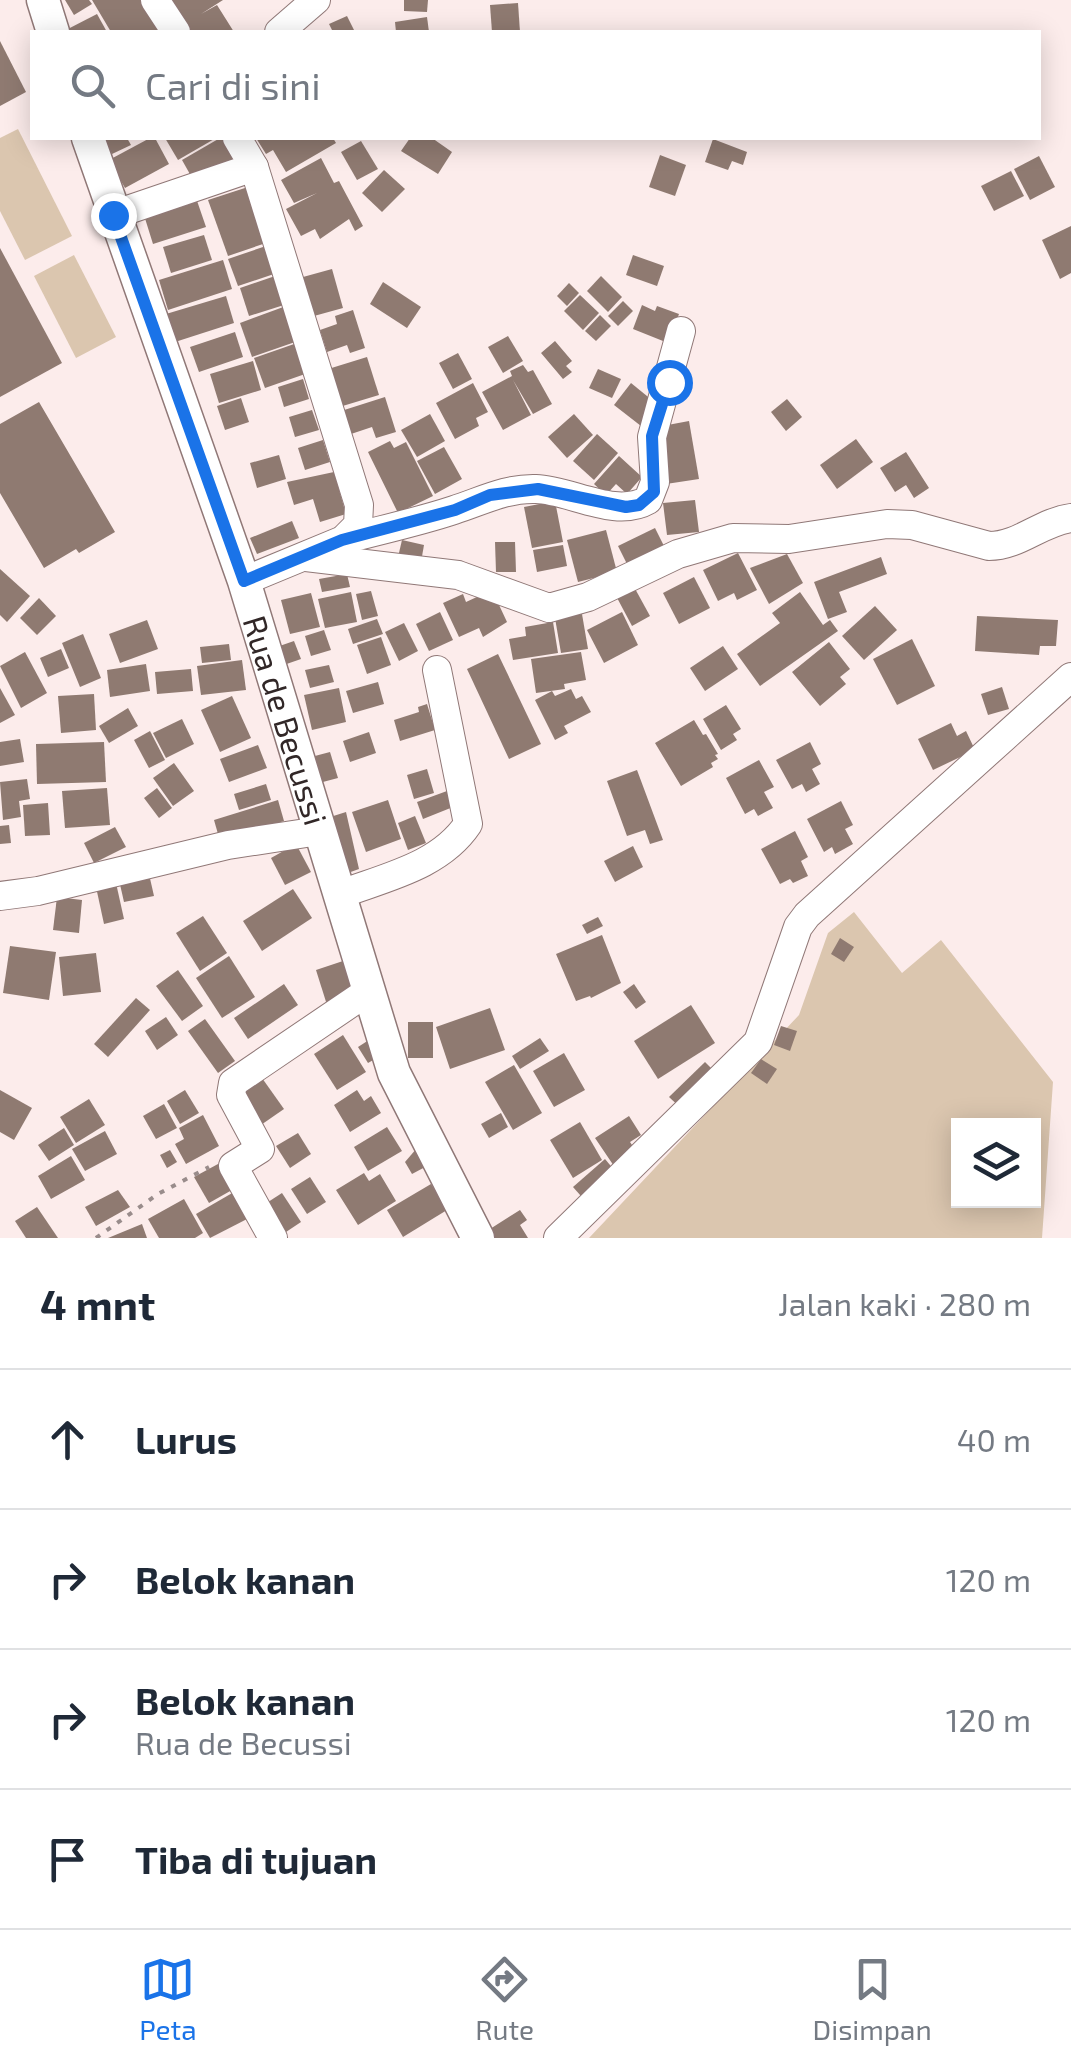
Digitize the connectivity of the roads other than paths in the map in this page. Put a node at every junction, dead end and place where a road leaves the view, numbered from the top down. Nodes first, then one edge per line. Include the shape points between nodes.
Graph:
1 (42, 0) edge
2 (155, 0) edge
3 (316, 0) edge
4 (52, 30) edge
5 (175, 30) edge
6 (281, 30) edge
7 (89, 140) edge
8 (238, 140) edge
9 (254, 167) junction
10 (113, 215) junction
11 (681, 331) dead end
12 (1071, 518) edge
13 (342, 540) junction
14 (306, 557) junction
15 (244, 581) junction
16 (437, 670) dead end
17 (1071, 677) edge
18 (318, 830) junction
19 (341, 894) junction
20 (0, 896) edge
21 (367, 992) junction
22 (273, 1238) edge
23 (478, 1238) edge
24 (558, 1238) edge

1 - 4 street
2 - 5 street
3 - 6 street
7 - 10 street, Rua de Becussi
8 - 9 street
9 - 10 street
9 - 13 street via 358,505 358,525
10 - 15 street, Rua de Becussi
11 - 13 street via 654,426 656,482 648,500 626,507 519,490
12 - 14 street via 1002,546 887,524 790,539 733,538 549,608 458,576
13 - 14 street
14 - 15 street
15 - 18 street, Rua de Becussi
16 - 19 street via 468,824 427,862
17 - 24 street via 807,915 758,1042
18 - 19 street, Rua de Becussi
18 - 20 street
19 - 21 street, Rua de Becussi
21 - 22 street via 233,1083 231,1094 260,1148 232,1166
21 - 23 street, Rua de Becussi via 394,1073

